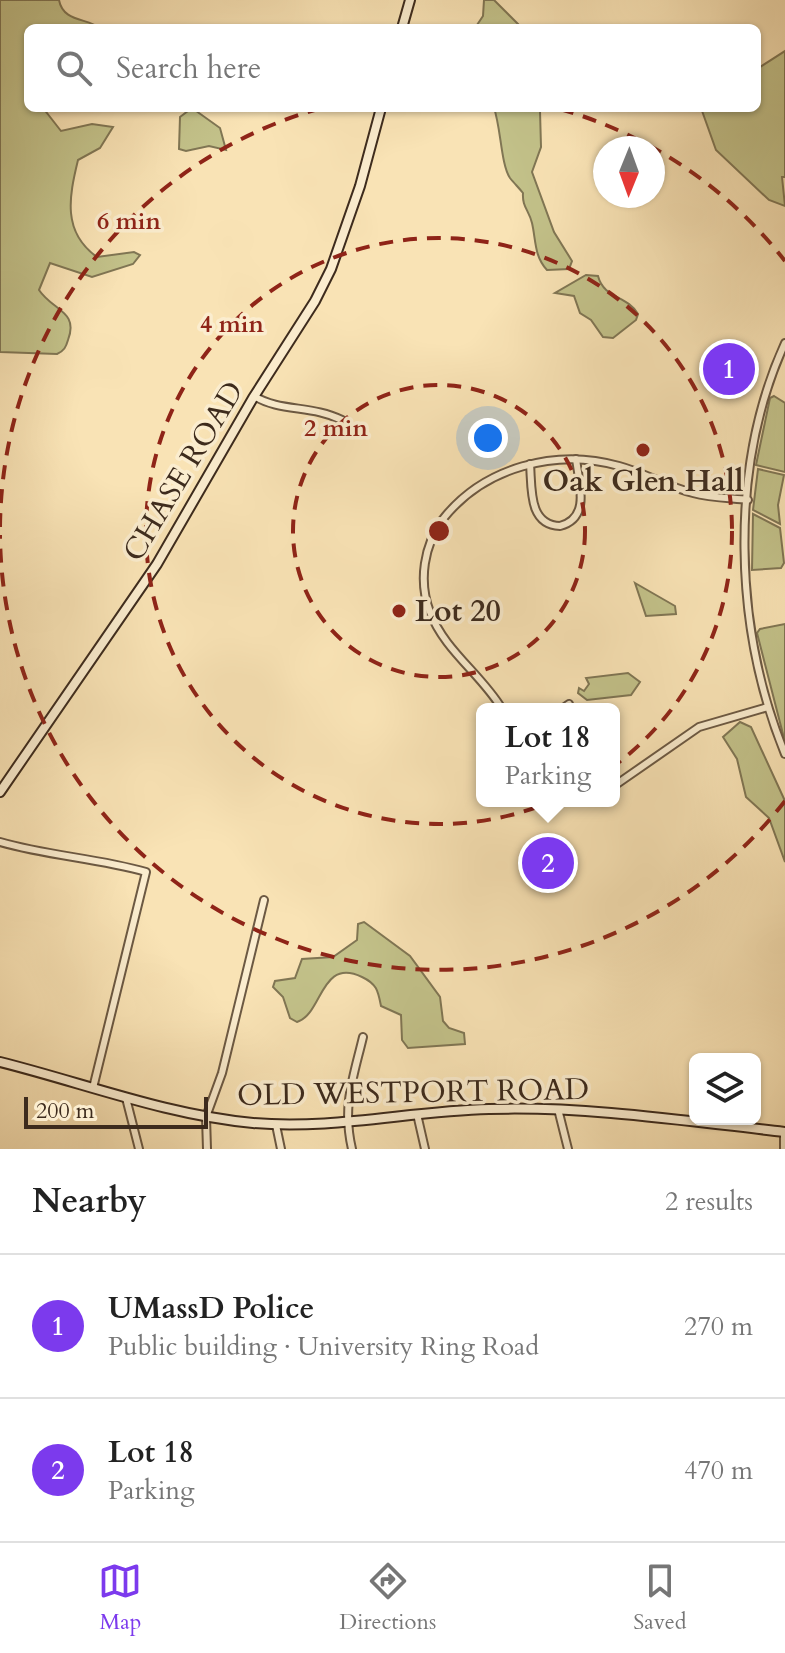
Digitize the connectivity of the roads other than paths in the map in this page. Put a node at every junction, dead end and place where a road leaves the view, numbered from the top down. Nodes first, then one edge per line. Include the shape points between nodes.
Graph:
1 (410, 0) edge
2 (403, 24) edge
3 (380, 112) edge
4 (785, 343) edge
5 (254, 396) junction
6 (342, 420) dead end
7 (576, 459) junction
8 (530, 464) junction
9 (748, 500) junction
10 (497, 703) edge
11 (768, 707) junction
12 (785, 754) edge
13 (620, 782) edge
14 (0, 792) edge
15 (0, 842) edge
16 (264, 900) dead end
17 (363, 1037) dead end
18 (0, 1062) edge
19 (93, 1088) junction
20 (126, 1098) junction
21 (558, 1109) junction
22 (417, 1113) junction
23 (206, 1117) junction
24 (345, 1121) junction
25 (276, 1125) junction
26 (784, 1132) edge
27 (139, 1149) edge
28 (207, 1149) edge
29 (281, 1149) edge
30 (352, 1149) edge
31 (425, 1149) edge
32 (568, 1149) edge
33 (784, 1149) edge

1 - 2 street
3 - 5 street, CHASE ROAD via 331,269
4 - 9 street via 759,421
5 - 6 street via 271,405 304,407
5 - 14 street, CHASE ROAD via 157,564
7 - 8 street
7 - 8 street via 580,511 560,526 547,524 536,512
7 - 9 street via 620,466 693,493
8 - 10 street via 482,484 449,512 430,541 424,573 436,626
9 - 11 street via 750,621
11 - 12 street
11 - 13 street via 699,727
15 - 19 street via 146,872
16 - 23 street via 222,1073
17 - 24 street
18 - 19 street, OLD WESTPORT ROAD
19 - 20 street, OLD WESTPORT ROAD
20 - 23 street, OLD WESTPORT ROAD
20 - 27 street
21 - 22 street, OLD WESTPORT ROAD
21 - 26 street, OLD WESTPORT ROAD
21 - 32 street
22 - 24 street, OLD WESTPORT ROAD
22 - 31 street
23 - 25 street, OLD WESTPORT ROAD
23 - 28 street
24 - 25 street, OLD WESTPORT ROAD
24 - 30 street
25 - 29 street
26 - 33 street

